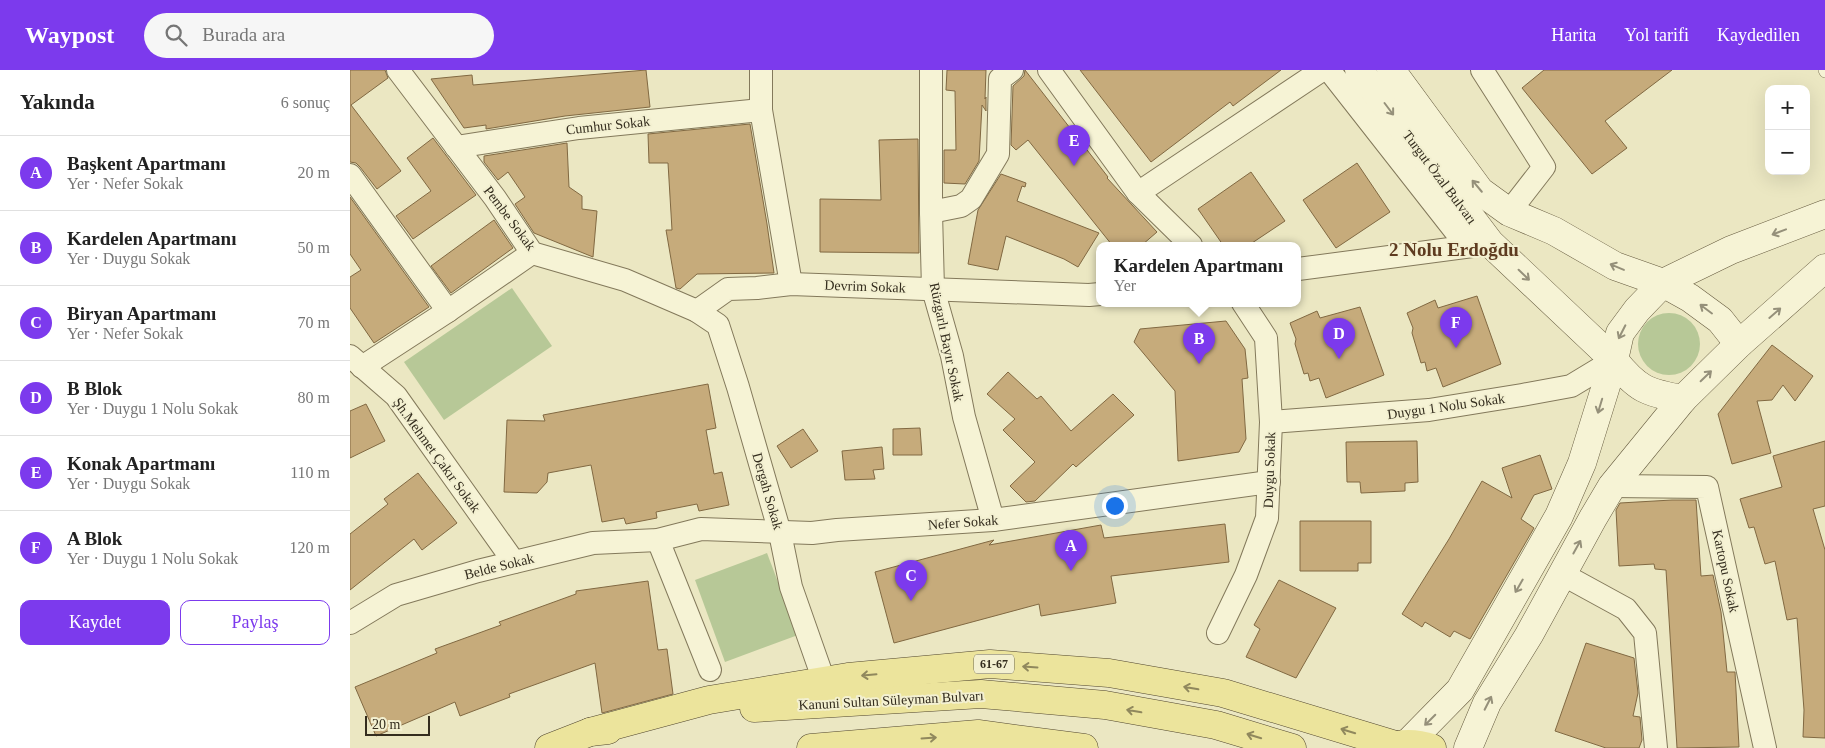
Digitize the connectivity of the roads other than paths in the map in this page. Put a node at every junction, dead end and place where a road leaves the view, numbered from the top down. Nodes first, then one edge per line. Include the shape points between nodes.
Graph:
1 (398, 70) edge
2 (761, 70) edge
3 (773, 70) edge
4 (931, 70) edge
5 (1012, 70) edge
6 (1049, 70) edge
7 (1322, 70) edge
8 (1328, 70) edge
9 (1359, 70) edge
10 (1391, 70) edge
11 (1482, 70) edge
12 (761, 110) junction
13 (456, 147) junction
14 (350, 175) edge
15 (1138, 193) junction
16 (931, 212) junction
17 (1509, 212) junction
18 (1825, 214) edge
19 (1188, 242) edge
20 (1479, 245) junction
21 (532, 253) junction
22 (1825, 268) edge
23 (1301, 269) edge
24 (792, 284) junction
25 (1663, 284) junction
26 (933, 288) junction
27 (1096, 294) edge
28 (1246, 307) edge
29 (448, 311) junction
30 (697, 312) junction
31 (1738, 344) junction
32 (1614, 360) junction
33 (356, 361) edge
34 (1683, 399) junction
35 (1271, 422) junction
36 (1268, 482) junction
37 (1612, 486) junction
38 (993, 520) junction
39 (780, 533) junction
40 (658, 540) junction
41 (514, 562) junction
42 (1562, 574) junction
43 (350, 623) edge
44 (1218, 633) dead end
45 (710, 670) dead end
46 (824, 681) junction
47 (590, 732) junction
48 (1405, 746) edge
49 (549, 748) edge
50 (811, 748) edge
51 (1084, 748) edge
52 (1292, 748) edge
53 (1468, 748) edge
54 (1656, 748) edge
55 (1765, 748) edge

1 - 13 street, Pembe Sokak
2 - 3 street
2 - 12 street
4 - 16 street, Rüzgarlı Bayır Sokak
5 - 16 street via 1000,79 998,154 971,198 961,206
6 - 15 street
7 - 15 street
8 - 20 street
9 -> 20 main road, Turgut Özal Bulvarı
17 -> 10 main road, Turgut Özal Bulvarı via 1480,191
11 - 17 street via 1544,167
12 - 13 street, Cumhur Sokak via 578,128
12 - 24 street
13 - 21 street, Pembe Sokak
14 - 29 street
15 - 19 street
16 - 26 street, Rüzgarlı Bayır Sokak
25 -> 17 main road, Turgut Özal Bulvarı via 1615,266 1554,231
18 -> 25 main road via 1731,250
20 - 23 street
20 -> 32 main road, Turgut Özal Bulvarı
21 - 29 street
21 - 30 street, Pembe Sokak via 625,280
31 -> 22 main road
24 - 26 street, Devrim Sokak
24 - 30 street, Devrim Sokak via 728,289
31 -> 25 main road via 1720,320 1690,298
25 -> 32 main road via 1620,333
26 - 27 street, Devrim Sokak
26 - 38 street, Rüzgarlı Bayır Sokak
28 - 35 street, Duygu Sokak via 1266,338
29 - 33 street
30 - 39 street, Dergah Sokak via 718,325
34 -> 31 main road
32 - 34 main road via 1639,387
32 - 35 street, Duygu 1 Nolu Sokak via 1571,386 1503,399 1419,411
32 -> 48 main road via 1582,464 1559,516 1460,690
33 - 41 street, Şh.Mehmet Çakır Sokak via 396,396
34 - 37 main road
35 - 36 street, Duygu Sokak
36 - 38 street, Nefer Sokak
36 - 44 street, Duygu Sokak via 1267,518 1246,575
42 -> 37 main road
37 - 55 street, Kartopu Sokak via 1707,487
38 - 39 street, Nefer Sokak
39 - 40 street, Nefer Sokak via 701,529
39 - 46 street, Dergah Sokak via 791,587
40 - 41 street, Belde Sokak via 593,543
40 - 45 street
41 - 43 street, Belde Sokak via 396,595
53 -> 42 main road via 1487,703
42 - 54 street via 1626,609 1644,633
46 - 47 main road, 61-67 via 709,700
48 -> 46 main road, 61-67 via 1223,693 1109,673 990,664
47 - 49 main road, Kanuni Sultan Süleyman Bulvarı / 61-67
52 -> 47 main road, Kanuni Sultan Süleyman Bulvarı / 61-67 via 1216,725 1105,706 981,694 736,710
50 -> 51 main road via 978,734

